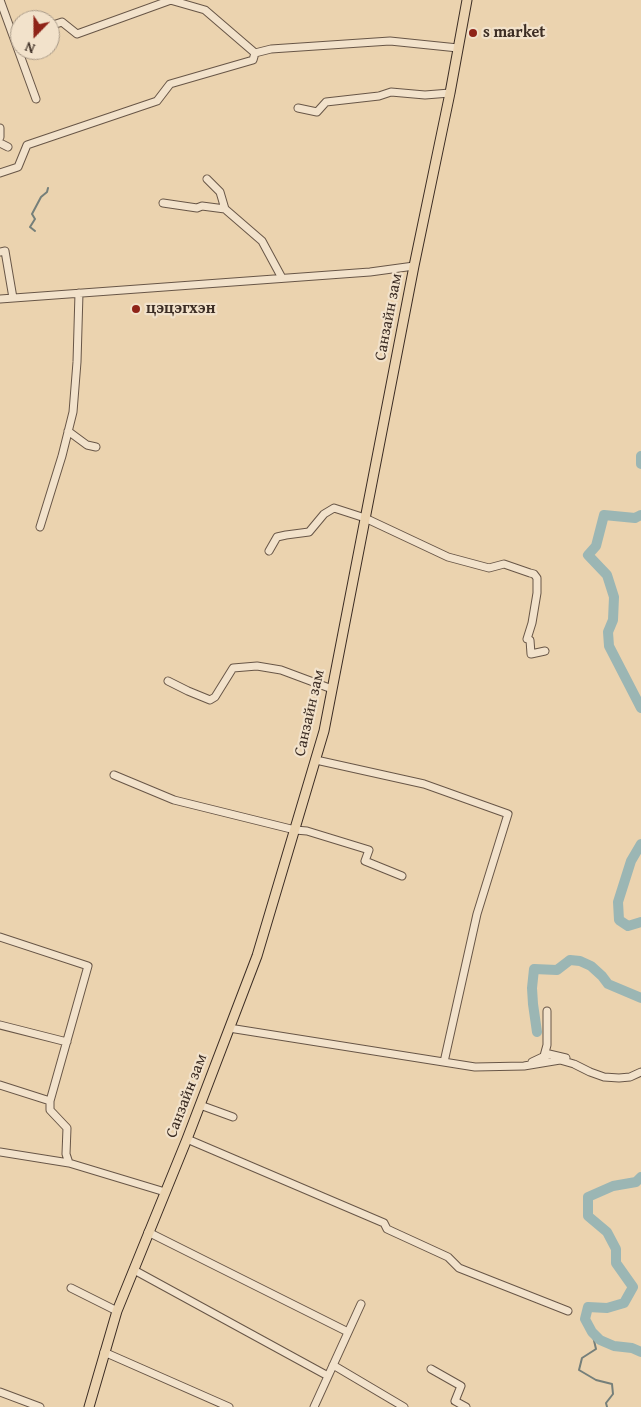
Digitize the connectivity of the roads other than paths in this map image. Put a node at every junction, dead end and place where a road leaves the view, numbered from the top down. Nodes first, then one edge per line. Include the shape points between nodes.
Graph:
1 (0, 0) edge
2 (171, 0) edge
3 (467, 0) edge
4 (10, 21) edge
5 (60, 23) edge
6 (458, 48) junction
7 (255, 53) junction
8 (24, 60) edge
9 (450, 93) junction
10 (36, 99) dead end
11 (298, 108) dead end
12 (0, 128) edge
13 (0, 137) edge
14 (0, 143) edge
15 (8, 147) dead end
16 (0, 173) edge
17 (207, 179) dead end
18 (163, 203) dead end
19 (225, 209) junction
20 (0, 252) edge
21 (414, 266) junction
22 (282, 278) junction
23 (79, 293) junction
24 (13, 298) junction
25 (0, 299) edge
26 (68, 431) junction
27 (96, 447) dead end
28 (365, 518) junction
29 (40, 527) dead end
30 (269, 550) dead end
31 (545, 651) dead end
32 (168, 681) dead end
33 (332, 689) junction
34 (316, 760) junction
35 (114, 775) dead end
36 (295, 830) junction
37 (402, 876) dead end
38 (0, 937) edge
39 (547, 1011) dead end
40 (0, 1025) edge
41 (229, 1028) junction
42 (66, 1042) junction
43 (544, 1056) junction
44 (444, 1062) junction
45 (574, 1064) junction
46 (524, 1066) junction
47 (641, 1072) edge
48 (0, 1085) edge
49 (50, 1101) junction
50 (200, 1105) junction
51 (234, 1117) dead end
52 (187, 1139) junction
53 (0, 1152) edge
54 (69, 1163) junction
55 (165, 1192) junction
56 (148, 1232) junction
57 (134, 1270) junction
58 (71, 1288) dead end
59 (361, 1304) dead end
60 (118, 1311) junction
61 (568, 1311) dead end
62 (348, 1332) junction
63 (104, 1352) junction
64 (333, 1365) junction
65 (431, 1369) dead end
66 (328, 1376) junction
67 (0, 1392) edge
68 (40, 1407) edge
69 (88, 1407) edge
70 (229, 1407) edge
71 (314, 1407) edge
72 (404, 1407) edge
73 (466, 1407) edge

1 - 4 street
2 - 5 street via 77,34
2 - 7 street via 205,10
3 - 6 main road, Санзайн зам
6 - 7 street via 390,41 271,49
6 - 9 main road, Санзайн зам
7 - 16 street via 253,60 170,84 157,101 27,145 18,166
8 - 10 street
9 - 11 street via 392,92 326,102 317,112
9 - 21 main road, Санзайн зам
12 - 13 street
14 - 15 street
17 - 19 street via 220,192
18 - 19 street
19 - 22 street via 262,241
20 - 24 street via 5,251
21 - 22 street
21 - 28 main road, Санзайн зам
22 - 23 street
23 - 24 street
23 - 26 street via 77,362 73,412
24 - 25 street
26 - 27 street via 87,445
26 - 29 street
28 - 30 street via 334,508 324,514 309,532 277,538
28 - 31 street via 448,557 489,568 504,564 534,574 537,578 536,592 527,640 530,640 531,654
28 - 33 main road, Санзайн зам
32 - 33 street via 210,700 232,668 257,666 281,670
33 - 34 main road, Санзайн зам
34 - 36 main road, Санзайн зам
34 - 44 street via 424,784 508,814 477,914
35 - 36 street via 174,800
36 - 37 street via 368,850 365,861
36 - 41 main road, Санзайн зам via 257,956
38 - 42 street via 88,966
39 - 43 street
40 - 42 street
41 - 44 street
41 - 50 main road, Санзайн зам
42 - 49 street
43 - 45 street via 558,1055
43 - 46 street
44 - 46 street via 475,1067
45 - 46 street via 560,1060
45 - 47 street via 604,1077 630,1077
48 - 49 street
49 - 54 street via 50,1110 67,1128
50 - 51 street
50 - 52 main road, Санзайн зам
52 - 55 main road, Санзайн зам
52 - 61 street via 384,1222 387,1228 448,1256 459,1268
53 - 54 street
54 - 55 street
55 - 56 main road, Санзайн зам
56 - 57 main road, Санзайн зам
56 - 62 street
57 - 60 main road, Санзайн зам
57 - 66 street
58 - 60 street
59 - 62 street
60 - 63 main road, Санзайн зам
62 - 64 street
63 - 69 main road, Санзайн зам
63 - 70 street
64 - 66 street
64 - 72 street
65 - 73 street via 461,1386 455,1401
66 - 71 street
67 - 68 street

